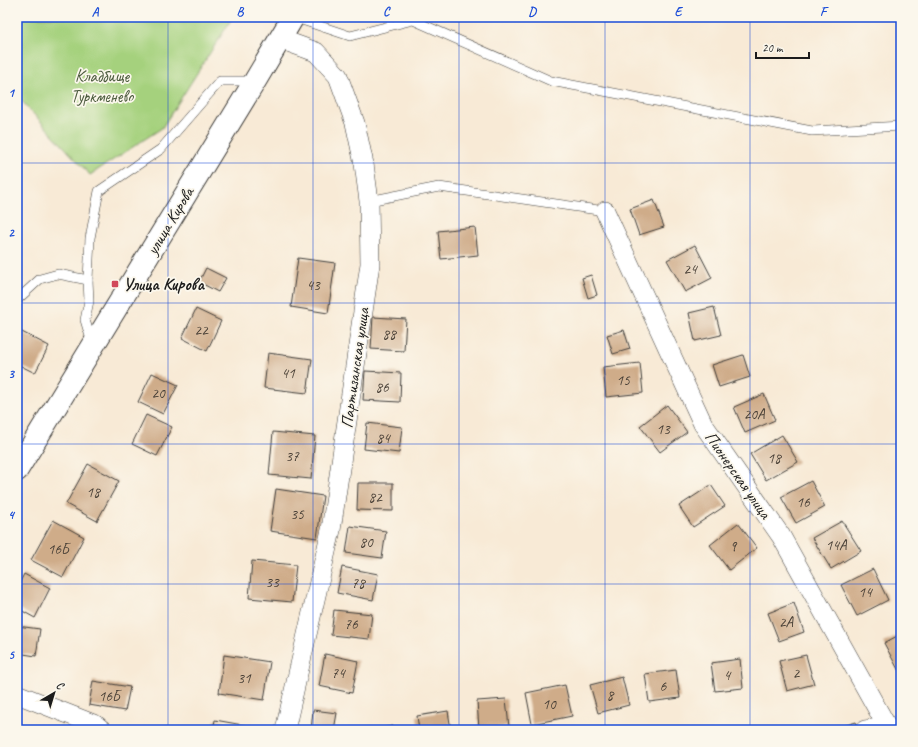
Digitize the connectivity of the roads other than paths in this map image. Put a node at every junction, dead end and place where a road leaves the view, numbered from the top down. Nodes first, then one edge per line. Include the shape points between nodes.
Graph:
1 (287, 26) edge
2 (255, 81) junction
3 (901, 126) edge
4 (369, 201) junction
5 (605, 210) joint
6 (88, 280) junction
7 (17, 300) edge
8 (93, 346) junction
9 (17, 470) edge
10 (17, 694) edge
11 (888, 728) edge
12 (102, 730) edge
13 (285, 730) edge
14 (865, 730) edge

1 - 2 main road, улица Кирова
1 - 3 lane via 350,36 413,20 551,82 812,131
1 - 4 street, Партизанская улица via 338,76 355,123
2 - 6 lane via 220,81 160,149 99,191 90,238
2 - 8 main road, улица Кирова
4 - 5 lane via 439,187
4 - 13 street, Партизанская улица via 370,264 331,530
5 - 11 street, Пионерская улица via 703,424 781,536
6 - 7 lane via 58,274 40,279
6 - 8 lane via 89,301 85,320
8 - 9 main road, улица Кирова
10 - 12 street via 96,725
11 - 14 street

